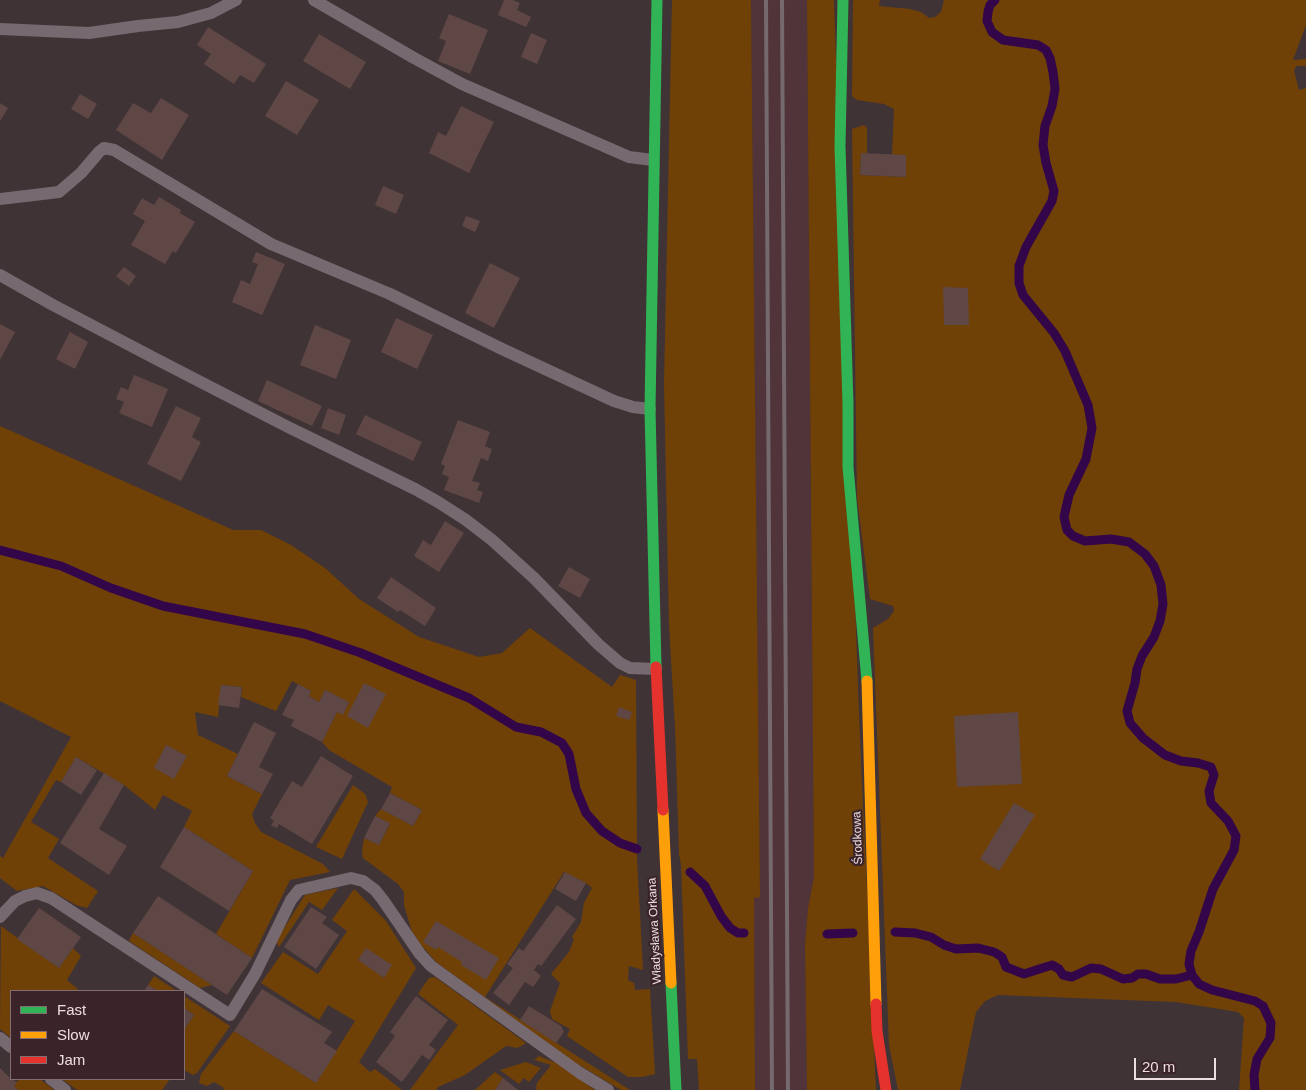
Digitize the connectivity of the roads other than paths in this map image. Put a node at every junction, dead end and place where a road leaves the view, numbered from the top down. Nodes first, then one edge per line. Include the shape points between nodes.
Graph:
1 (236, 0) edge
2 (314, 0) edge
3 (657, 0) edge
4 (843, 0) edge
5 (0, 29) edge
6 (653, 160) junction
7 (0, 199) edge
8 (0, 275) edge
9 (650, 408) junction
10 (656, 669) junction
11 (0, 917) edge
12 (0, 1038) edge
13 (10, 1046) edge
14 (52, 1080) edge
15 (65, 1090) edge
16 (608, 1090) edge
17 (676, 1090) edge
18 (886, 1090) edge

1 - 5 lane via 211,13 178,22 89,33
2 - 6 lane via 462,84 629,157
3 - 6 street, Władysława Orkana
4 - 18 street, Środkowa via 840,146 848,467 868,694 877,1031
6 - 9 street, Władysława Orkana
7 - 9 lane via 60,192 104,148 114,150 271,244 390,294 614,401
8 - 10 lane via 167,365 438,502 499,547 620,663 641,670
9 - 10 street, Władysława Orkana
10 - 17 street, Władysława Orkana
11 - 16 lane via 15,901 25,896 37,893 51,898 230,1015 299,890 351,878 363,881 375,890 431,966
12 - 13 lane
14 - 15 lane

